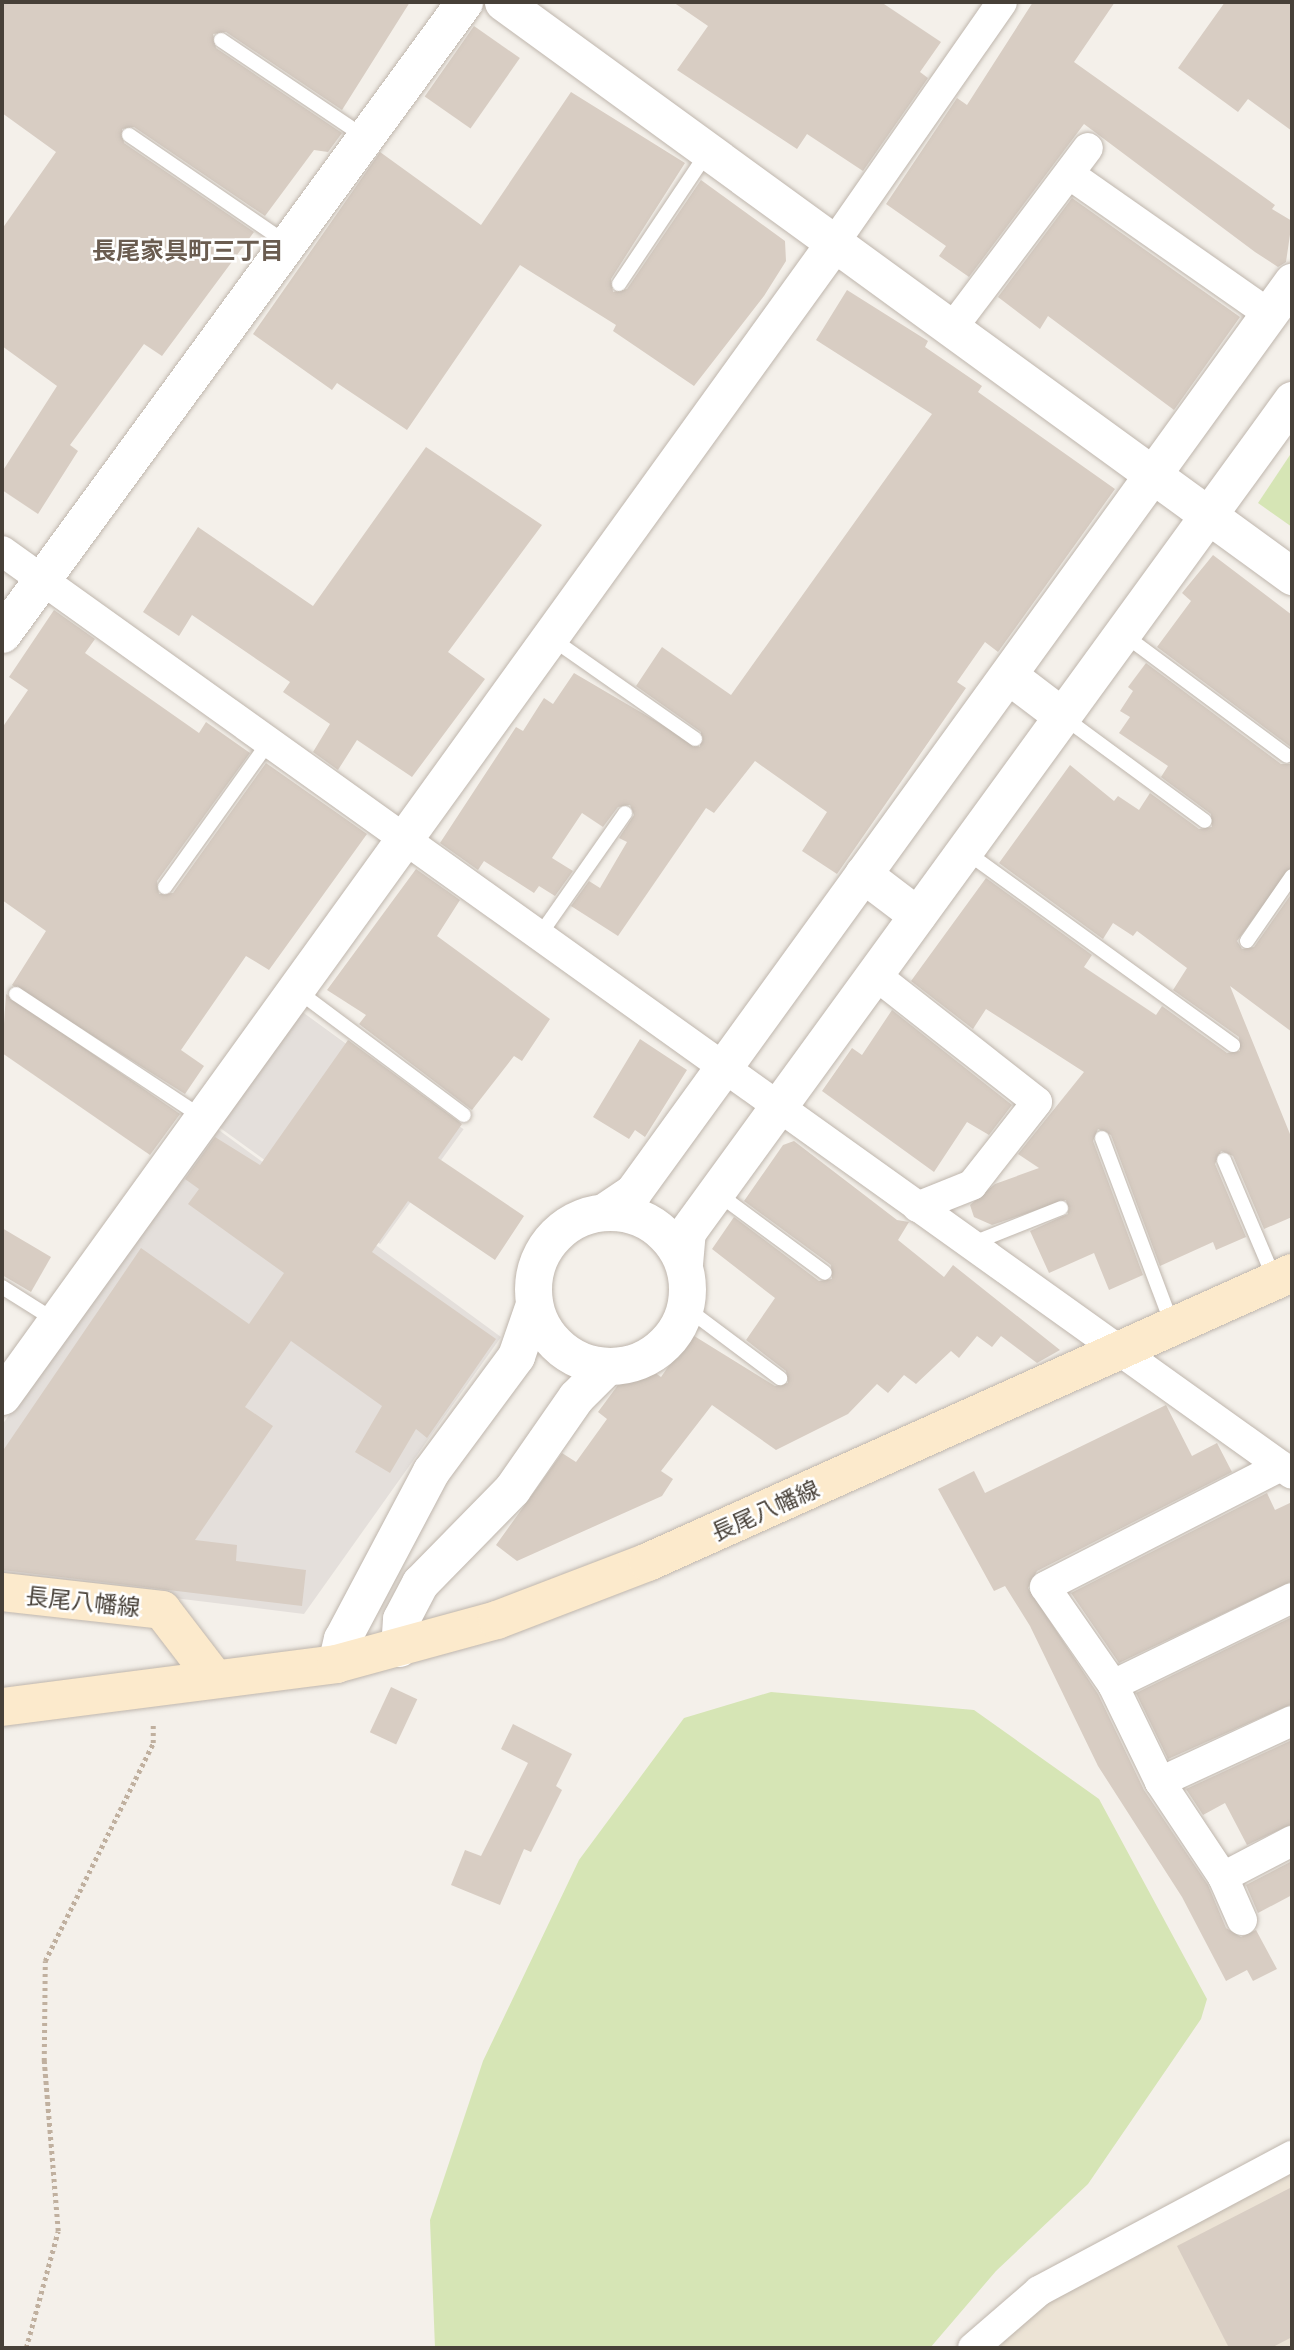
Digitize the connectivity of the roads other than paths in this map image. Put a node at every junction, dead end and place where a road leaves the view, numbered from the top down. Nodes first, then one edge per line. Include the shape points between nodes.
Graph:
1 (464, 2) edge
2 (503, 2) edge
3 (1002, 2) edge
4 (221, 40) dead end
5 (129, 135) dead end
6 (368, 139) junction
7 (1088, 148) dead end
8 (708, 153) junction
9 (1069, 174) junction
10 (285, 242) junction
11 (832, 246) junction
12 (1292, 282) edge
13 (619, 284) dead end
14 (1269, 314) junction
15 (950, 331) junction
16 (1292, 400) edge
17 (1152, 475) junction
18 (1208, 516) junction
19 (2, 551) edge
20 (1292, 576) edge
21 (41, 579) junction
22 (2, 634) edge
23 (1122, 634) junction
24 (551, 638) junction
25 (1008, 675) junction
26 (1062, 716) junction
27 (695, 739) dead end
28 (269, 742) junction
29 (1287, 757) dead end
30 (625, 813) dead end
31 (1205, 821) dead end
32 (406, 840) junction
33 (964, 851) junction
34 (863, 874) junction
35 (1292, 876) edge
36 (165, 887) dead end
37 (917, 915) junction
38 (539, 936) junction
39 (1247, 940) dead end
40 (874, 974) junction
41 (298, 991) junction
42 (16, 994) dead end
43 (1233, 1045) dead end
44 (723, 1067) junction
45 (778, 1106) junction
46 (464, 1115) dead end
47 (206, 1120) junction
48 (1102, 1138) dead end
49 (1224, 1160) dead end
50 (717, 1193) junction
51 (917, 1207) junction
52 (1061, 1208) dead end
53 (605, 1211) junction
54 (970, 1245) junction
55 (684, 1264) junction
56 (825, 1273) dead end
57 (1284, 1277) edge
58 (2, 1287) edge
59 (534, 1304) junction
60 (685, 1307) junction
61 (60, 1324) junction
62 (1173, 1325) junction
63 (1119, 1351) junction
64 (607, 1366) junction
65 (780, 1378) dead end
66 (2, 1396) edge
67 (1287, 1470) edge
68 (2, 1592) edge
69 (1292, 1598) edge
70 (399, 1648) junction
71 (336, 1664) junction
72 (215, 1679) junction
73 (1113, 1685) junction
74 (2, 1707) edge
75 (1292, 1721) edge
76 (1160, 1782) junction
77 (1292, 1841) edge
78 (1223, 1877) junction
79 (1241, 1920) dead end
80 (1292, 2156) edge
81 (973, 2348) edge

1 - 6 street
2 - 8 street
3 - 11 street
4 - 6 lane
5 - 10 lane
6 - 10 street
7 - 9 street
8 - 11 street
8 - 13 lane
9 - 14 street
9 - 15 street
10 - 21 street
11 - 15 street
11 - 24 street
12 - 14 street
14 - 17 street
15 - 17 street
16 - 18 street
17 - 18 street
17 - 25 street
18 - 20 street
18 - 23 street
19 - 21 street
21 - 22 street
21 - 28 street
23 - 26 street
23 - 29 lane
24 - 27 lane
24 - 32 street
25 - 26 street
25 - 34 street
26 - 31 lane
26 - 33 street
28 - 32 street
28 - 36 lane
30 - 38 lane
32 - 38 street
32 - 41 street
33 - 37 street
33 - 43 lane
34 - 37 street
34 - 44 street
35 - 39 lane
37 - 40 street
38 - 44 street
40 - 45 street
40 - 51 street via 1037,1102 972,1185
41 - 46 lane
41 - 47 street
42 - 47 lane
44 - 45 street
44 - 53 street via 633,1192
45 - 50 street
45 - 51 street
47 - 61 street
48 - 62 lane
49 - 57 lane
50 - 55 street via 687,1232
50 - 56 lane
51 - 54 street
52 - 54 lane
53 - 55 street via 655,1224
53 - 59 street via 579,1217 541,1253
54 - 63 street
55 - 60 street
57 - 62 main road, 長尾八幡線
58 - 61 lane
59 - 64 street via 561,1349
59 - 71 street via 516,1356 431,1471 342,1639
60 - 64 street via 672,1335 655,1353
60 - 65 lane
61 - 66 street
62 - 63 main road, 長尾八幡線
63 - 67 street
63 - 70 main road, 長尾八幡線 via 648,1562 497,1620
64 - 70 street via 576,1397 512,1489 420,1583 401,1619
67 - 73 street via 1045,1587
68 - 72 main road, 長尾八幡線 via 162,1610
69 - 73 street
70 - 71 main road, 長尾八幡線
71 - 72 main road, 長尾八幡線
72 - 74 main road, 長尾八幡線
73 - 76 street
75 - 76 street
76 - 78 street
77 - 78 street
78 - 79 street
80 - 81 street via 1039,2291

